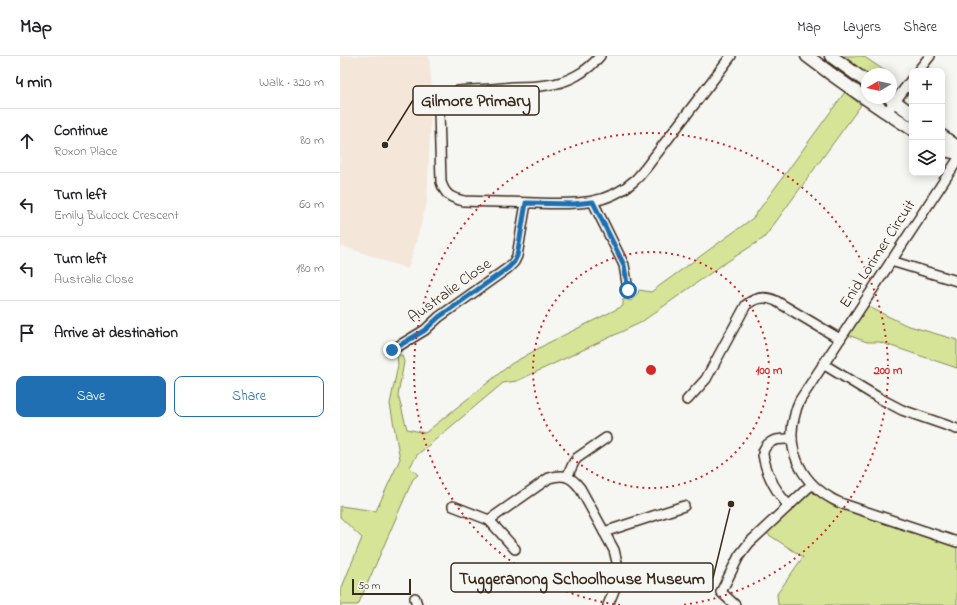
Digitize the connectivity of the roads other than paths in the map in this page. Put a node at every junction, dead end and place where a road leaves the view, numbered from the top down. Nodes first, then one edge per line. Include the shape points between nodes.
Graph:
1 (600, 56) edge
2 (731, 56) edge
3 (807, 56) edge
4 (831, 56) edge
5 (930, 56) edge
6 (920, 68) edge
7 (861, 78) edge
8 (909, 82) edge
9 (897, 95) edge
10 (890, 104) edge
11 (897, 104) edge
12 (909, 112) edge
13 (886, 113) junction
14 (909, 127) edge
15 (945, 138) edge
16 (957, 148) edge
17 (945, 150) edge
18 (957, 153) edge
19 (957, 161) edge
20 (593, 202) junction
21 (526, 203) junction
22 (891, 261) junction
23 (957, 281) edge
24 (628, 290) dead end
25 (840, 339) junction
26 (392, 350) dead end
27 (823, 364) junction
28 (688, 400) dead end
29 (957, 429) edge
30 (606, 438) dead end
31 (792, 439) junction
32 (567, 477) junction
33 (812, 484) junction
34 (453, 506) dead end
35 (684, 506) dead end
36 (789, 506) junction
37 (489, 520) junction
38 (604, 532) junction
39 (957, 542) edge
40 (515, 549) dead end
41 (608, 605) edge
42 (736, 605) edge

1 - 21 street via 585,70 564,81 548,85 458,91 447,96 441,105 441,182 448,195 464,202
2 - 20 street via 635,180 623,190
3 - 13 street
4 - 7 street
5 - 6 street
8 - 9 street
10 - 13 street
11 - 12 street
13 - 14 street
15 - 16 street
17 - 18 street
19 - 22 street, Enid Lorimer Circuit
20 - 21 street
20 - 24 street via 624,265
21 - 26 street, Australie Close via 514,262 425,330
22 - 23 street
22 - 25 street, Enid Lorimer Circuit
25 - 27 street, Enid Lorimer Circuit
25 - 28 street via 771,298 751,301 746,305 706,378
27 - 29 street via 902,410
27 - 31 street, Enid Lorimer Circuit via 800,400 794,415
30 - 32 street via 577,458
31 - 33 street, Enid Lorimer Circuit via 798,463
31 - 36 street via 771,442 762,454 773,483
32 - 37 street via 548,478
32 - 38 street via 575,481 580,488
33 - 36 street
33 - 39 street, Enid Lorimer Circuit via 829,498 843,504
34 - 37 street
35 - 38 street
36 - 42 street via 749,543 739,556 722,592
37 - 40 street
38 - 41 street via 614,550 617,562 617,575

